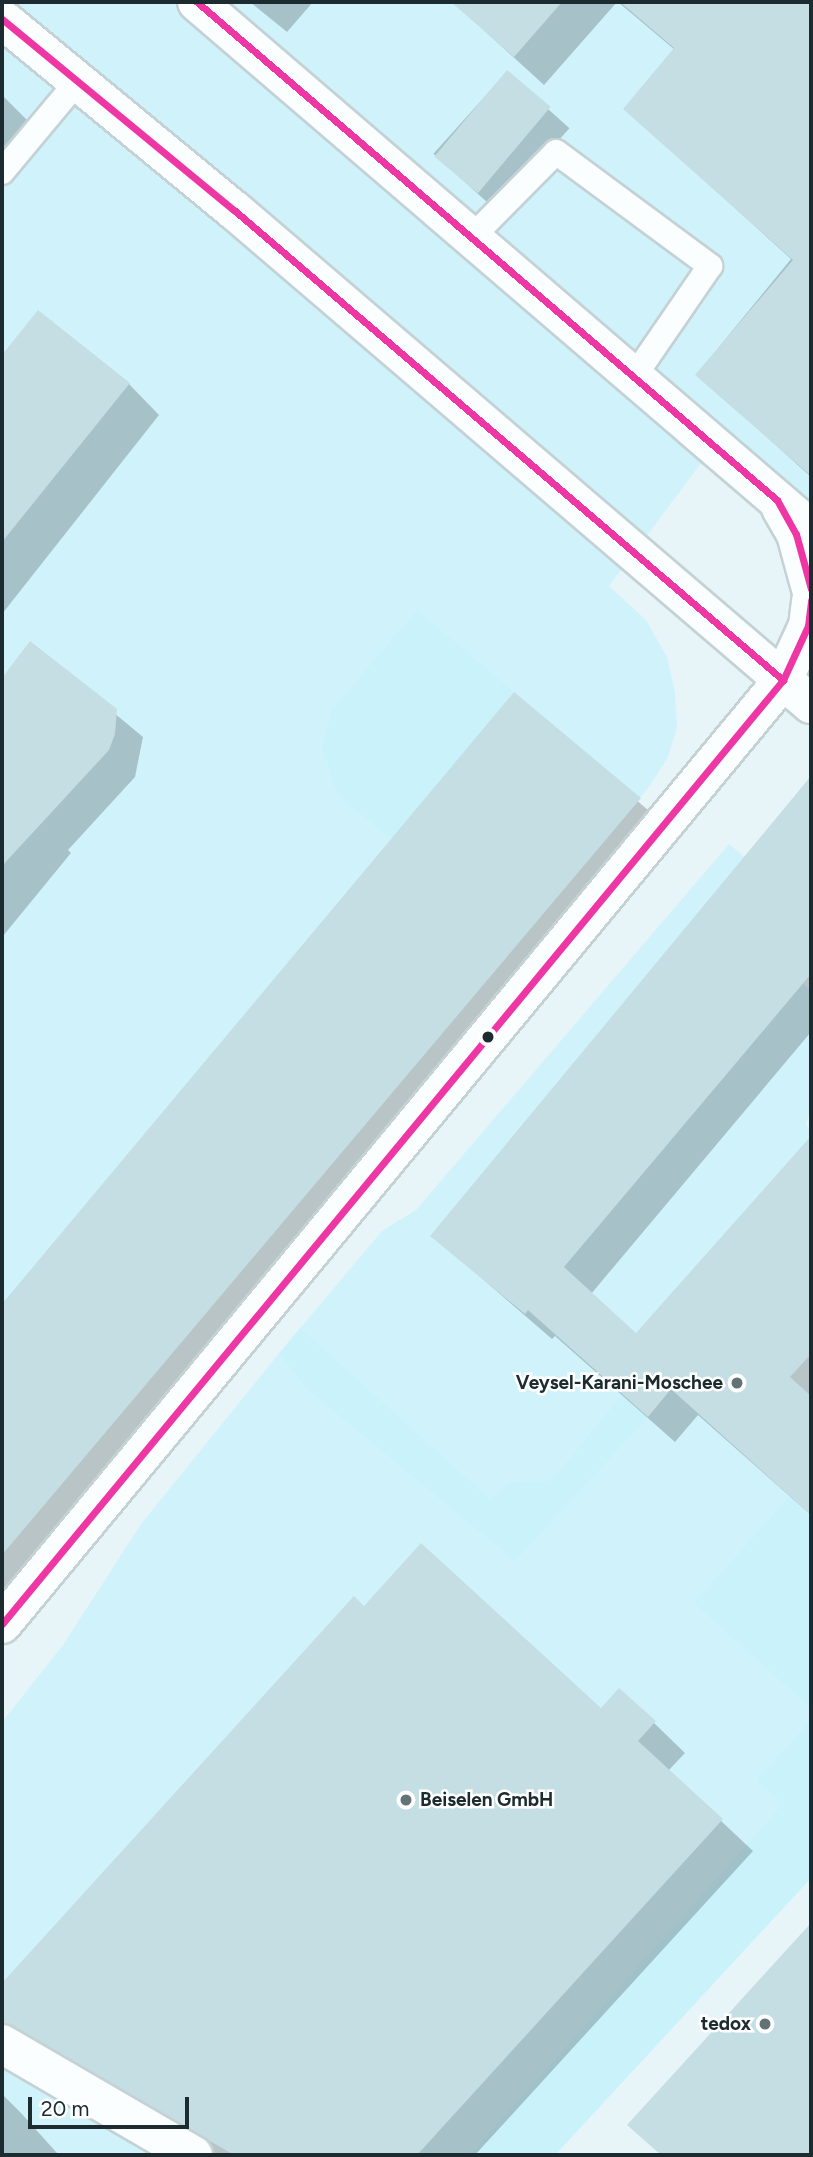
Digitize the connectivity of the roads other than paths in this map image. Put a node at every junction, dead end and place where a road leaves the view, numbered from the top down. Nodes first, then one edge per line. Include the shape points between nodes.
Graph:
1 (197, 2) edge
2 (2, 19) edge
3 (77, 82) junction
4 (2, 172) edge
5 (470, 239) junction
6 (633, 378) junction
7 (776, 500) junction
8 (811, 529) edge
9 (811, 589) edge
10 (811, 600) edge
11 (783, 680) junction
12 (811, 704) edge
13 (2, 1624) edge
14 (2, 2044) edge
15 (193, 2155) edge

1 - 5 street
2 - 3 street
3 - 4 lane
3 - 11 street
5 - 6 street
5 - 6 lane via 556,152 710,266
6 - 7 street
7 - 8 street
7 - 9 street via 796,534
10 - 11 street via 808,626
11 - 12 street
11 - 13 street
14 - 15 street

